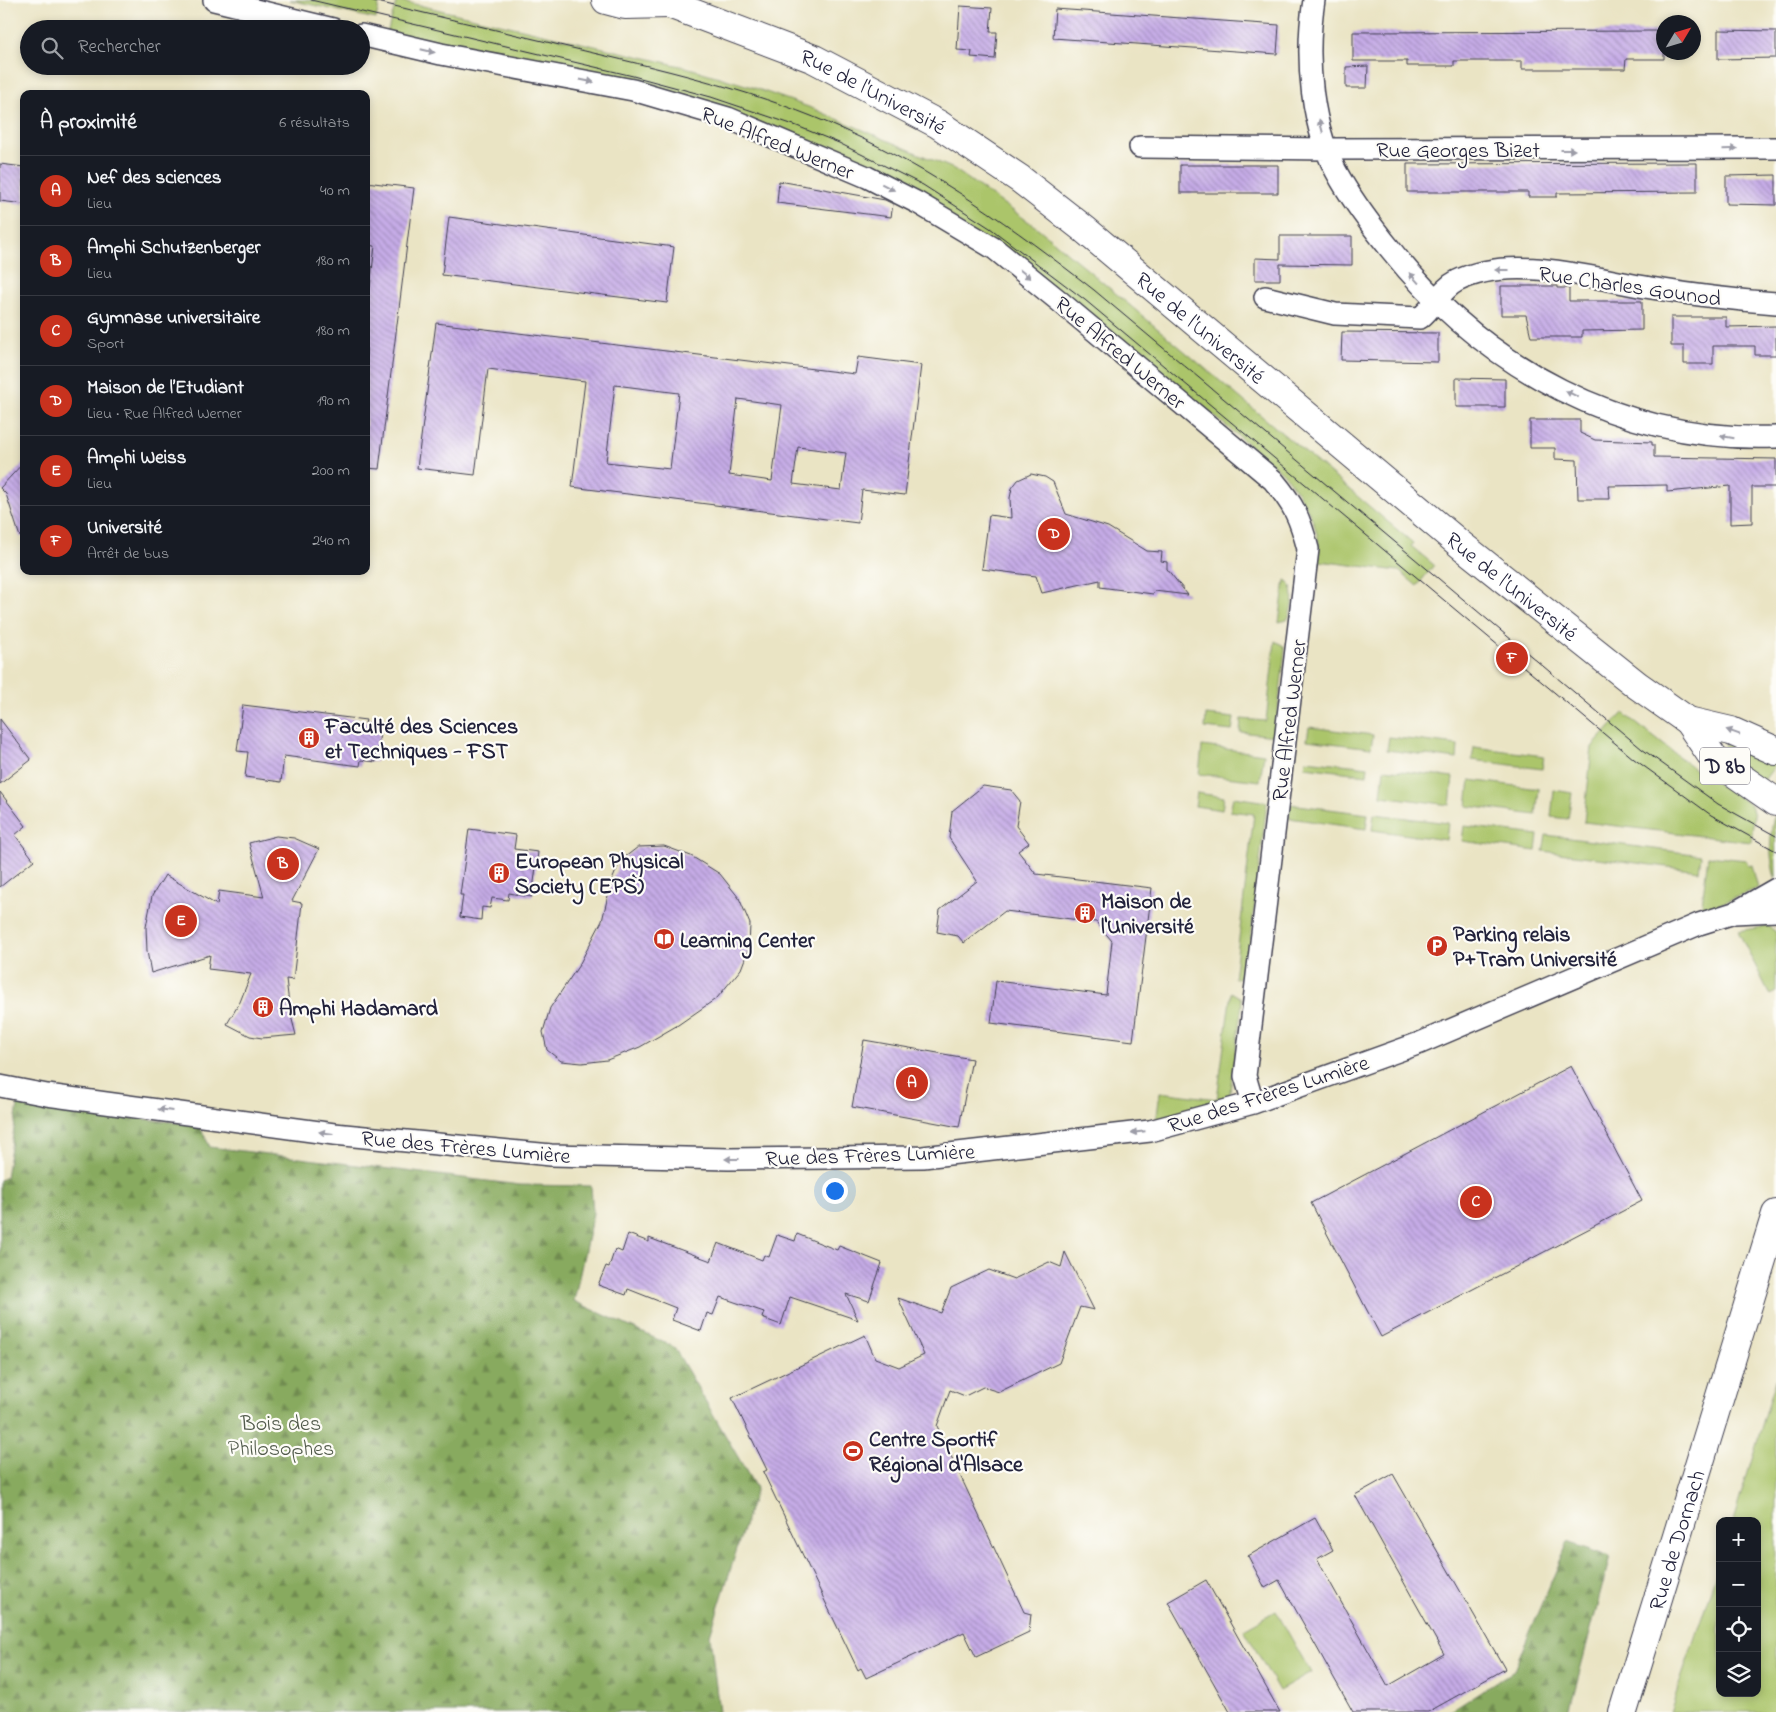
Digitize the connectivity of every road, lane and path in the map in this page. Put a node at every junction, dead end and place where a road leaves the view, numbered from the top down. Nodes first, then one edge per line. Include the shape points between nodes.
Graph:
1 (214, 0) edge
2 (606, 0) edge
3 (1314, 0) edge
4 (666, 2) edge
5 (296, 20) edge
6 (370, 38) edge
7 (1140, 147) dead end
8 (1776, 148) edge
9 (1327, 150) junction
10 (1265, 297) dead end
11 (1436, 301) junction
12 (1776, 302) edge
13 (1776, 437) edge
14 (1688, 721) junction
15 (1776, 750) edge
16 (1776, 802) edge
17 (1776, 889) edge
18 (1776, 911) edge
19 (1734, 913) junction
20 (0, 1086) edge
21 (1253, 1103) junction
22 (1776, 1214) edge
23 (1623, 1712) edge

1 - 5 street
2 - 4 main road, Rue de l'Université via 625,5
9 -> 3 street via 1315,106 1311,60
4 - 14 main road, Rue de l'Université via 814,58 938,124 1020,179 1084,229 1468,552 1637,685
6 -> 21 street, Rue Alfred Werner via 633,90 728,118 867,177 918,203 995,250 1274,480 1292,502 1308,549 1245,1076
7 - 9 street, Rue Georges Bizet
9 -> 8 street, Rue Georges Bizet
11 -> 9 street via 1376,232 1340,179
10 - 11 street, Rue Charles Gounod via 1335,314 1420,318
12 -> 11 street, Rue Charles Gounod via 1716,299 1572,272 1493,270 1456,281
13 -> 11 street via 1737,439 1632,419 1597,407 1528,373 1470,333
15 -> 14 main road, Rue de l'Université / D 8b via 1731,731
14 - 16 main road, Rue de l'Université / D 8b via 1714,759
17 - 19 street, Rue des Frères Lumière
18 - 19 street, Rue des Frères Lumière
19 - 21 street, Rue des Frères Lumière via 1699,924 1420,1043
21 -> 20 street, Rue des Frères Lumière via 1150,1131 923,1156 659,1158 551,1155 334,1134
22 - 23 main road, Rue de Dornach

